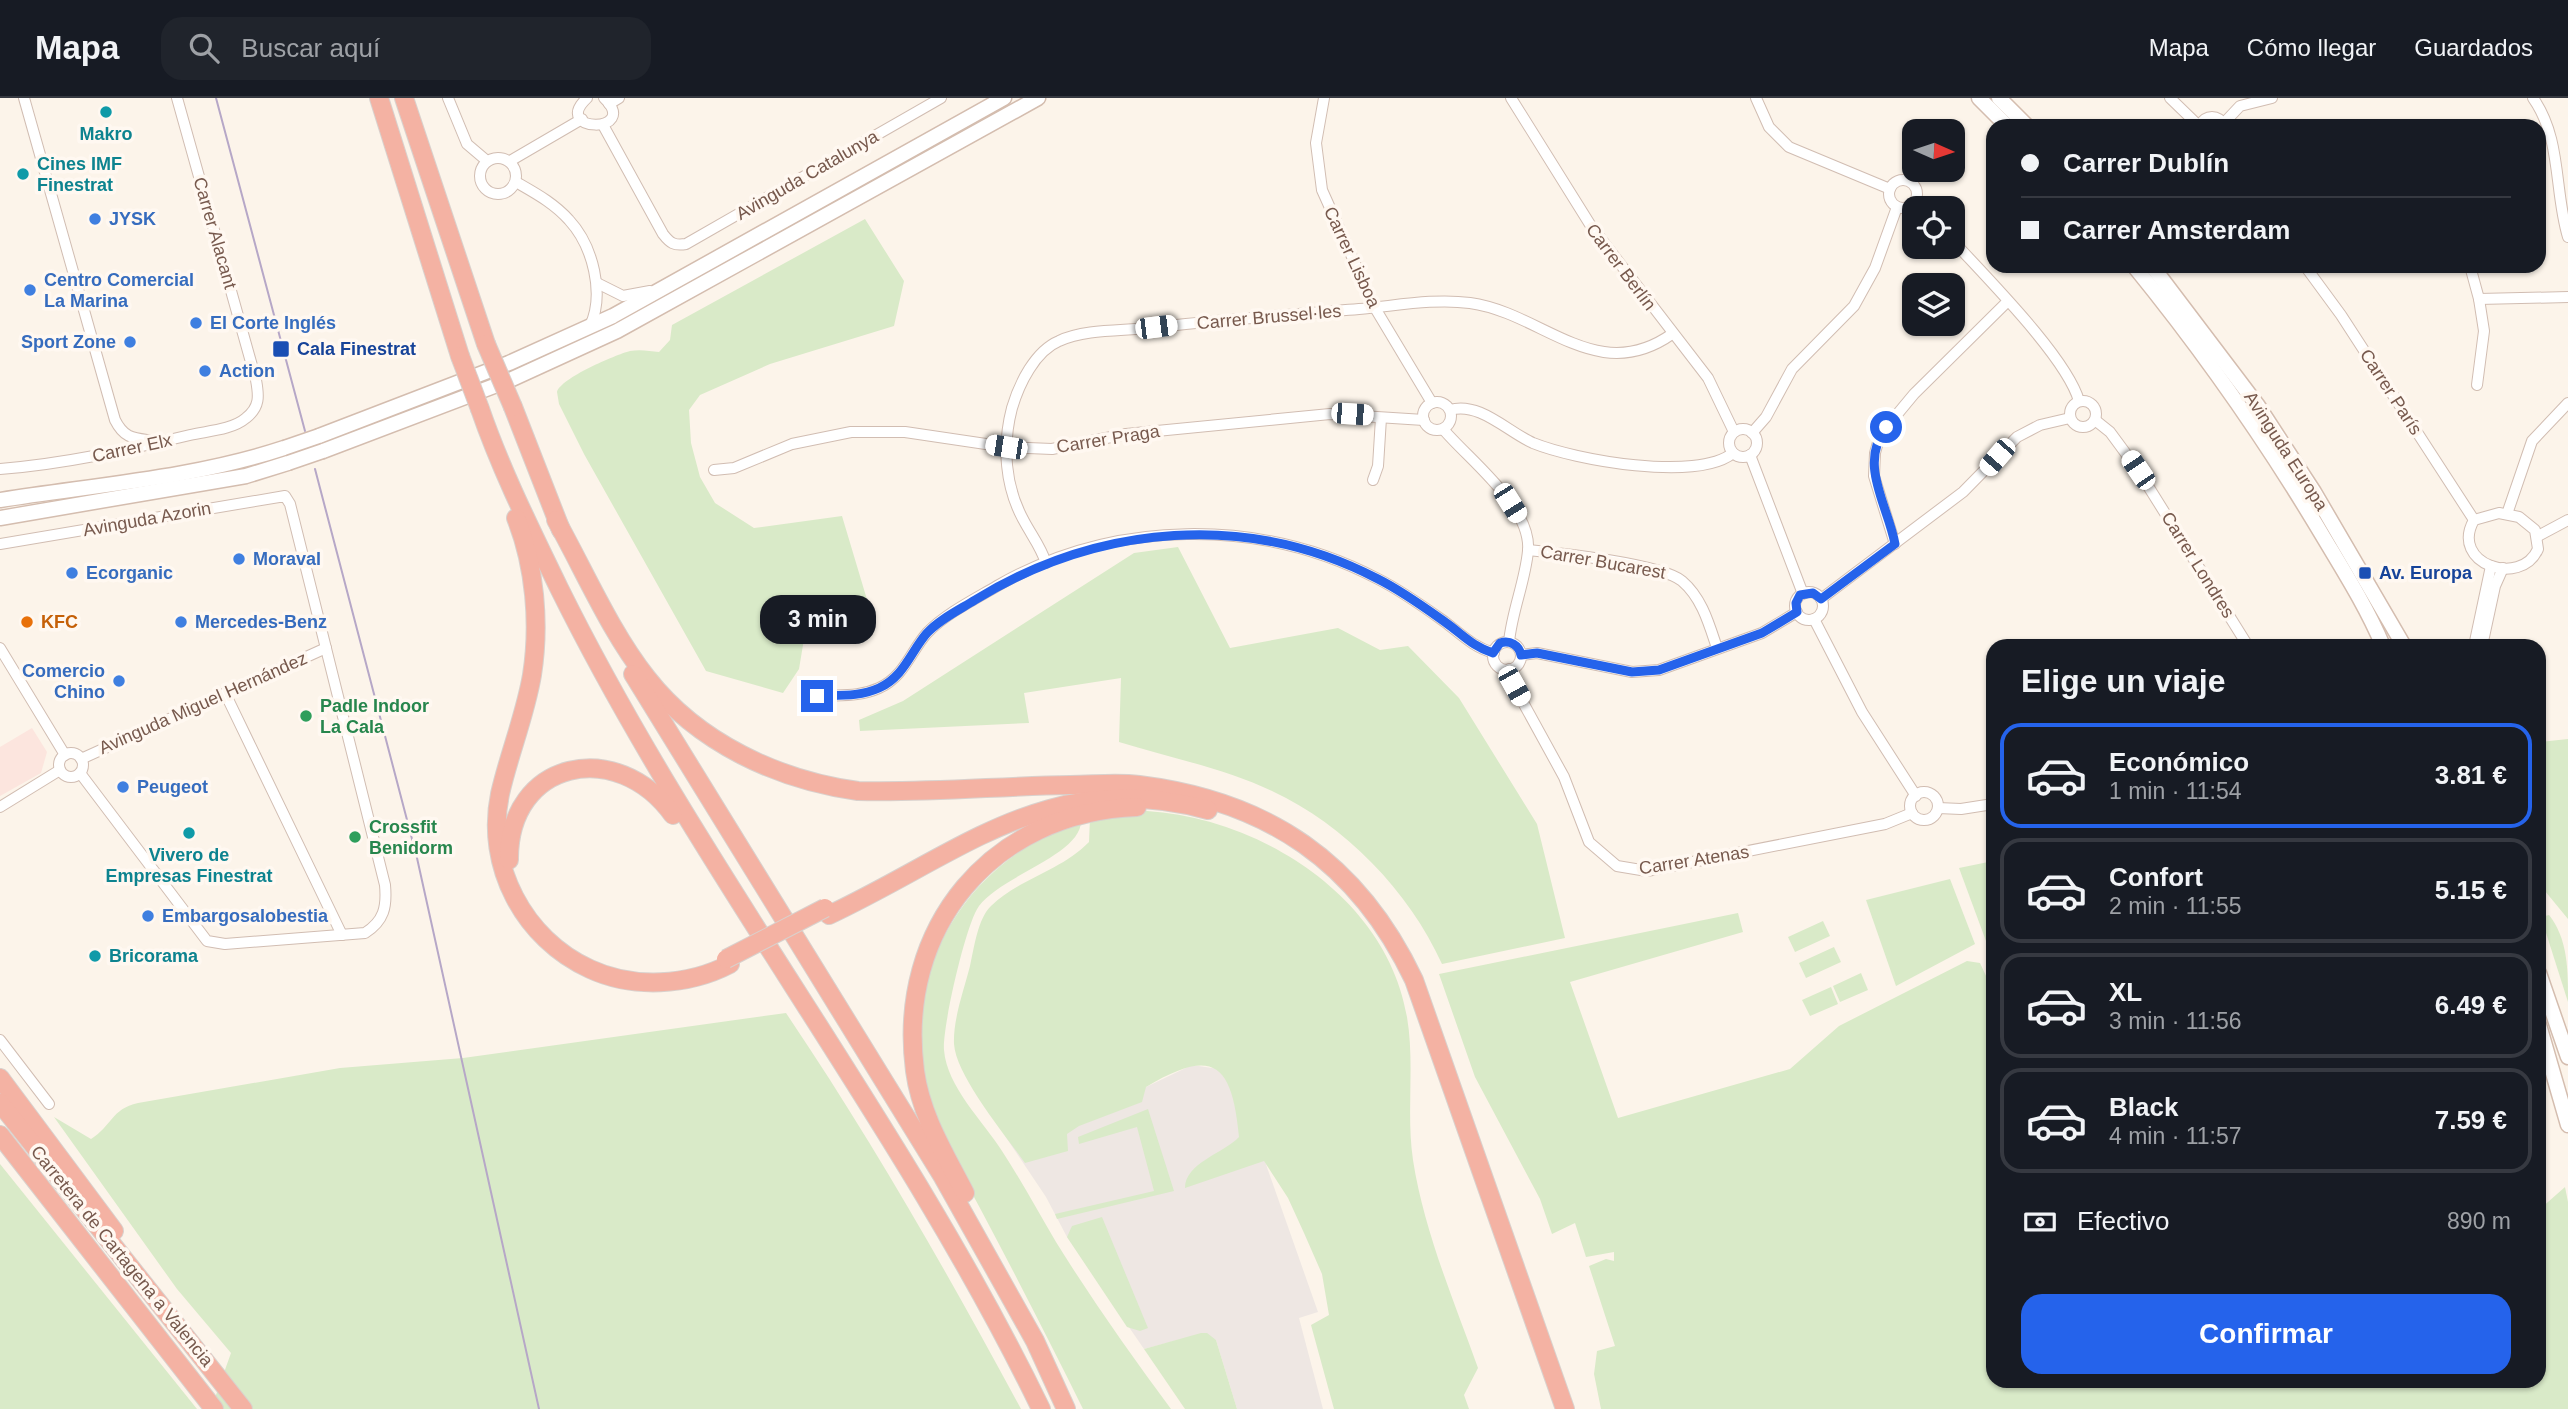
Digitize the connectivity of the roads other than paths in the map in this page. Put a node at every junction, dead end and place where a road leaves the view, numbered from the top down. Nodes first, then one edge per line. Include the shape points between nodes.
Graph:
1 (24, 98) edge
2 (177, 98) edge
3 (379, 98) edge
4 (404, 98) edge
5 (448, 98) edge
6 (587, 98) edge
7 (942, 98) edge
8 (1004, 98) edge
9 (1038, 98) edge
10 (1324, 98) edge
11 (1511, 98) edge
12 (1756, 98) edge
13 (1979, 98) edge
14 (1998, 98) edge
15 (2170, 98) edge
16 (2272, 98) edge
17 (2533, 98) edge
18 (611, 100) edge
19 (582, 119) junction
20 (2000, 119) edge
21 (2020, 119) edge
22 (2192, 119) edge
23 (2229, 119) edge
24 (2545, 119) edge
25 (2546, 120) edge
26 (603, 125) junction
27 (486, 161) junction
28 (510, 161) junction
29 (516, 182) junction
30 (1890, 189) junction
31 (1917, 196) edge
32 (1897, 207) junction
33 (1902, 207) edge
34 (2568, 237) edge
35 (1965, 255) edge
36 (2140, 273) edge
37 (2157, 273) edge
38 (2310, 273) edge
39 (2472, 273) edge
40 (597, 283) junction
41 (667, 286) junction
42 (2568, 298) edge
43 (2479, 299) junction
44 (2007, 302) junction
45 (1375, 308) junction
46 (589, 327) junction
47 (1672, 334) junction
48 (2477, 385) dead end
49 (2079, 401) junction
50 (1432, 403) junction
51 (2568, 403) edge
52 (256, 408) joint
53 (1450, 410) junction
54 (1381, 418) junction
55 (2070, 418) junction
56 (1424, 420) junction
57 (2095, 420) junction
58 (1443, 429) junction
59 (1734, 432) junction
60 (1752, 433) junction
61 (489, 435) junction
62 (163, 442) junction
63 (1006, 447) junction
64 (1733, 453) junction
65 (1750, 455) junction
66 (0, 468) edge
67 (715, 470) dead end
68 (1373, 481) dead end
69 (0, 500) edge
70 (2507, 514) junction
71 (0, 517) edge
72 (556, 520) junction
73 (2474, 520) junction
74 (2568, 520) edge
75 (2538, 536) junction
76 (0, 544) edge
77 (1895, 544) junction
78 (1528, 550) junction
79 (1046, 563) junction
80 (2491, 566) junction
81 (2503, 568) junction
82 (1803, 594) junction
83 (1821, 599) junction
84 (1797, 612) junction
85 (2482, 616) junction
86 (1814, 619) junction
87 (2244, 639) edge
88 (2379, 639) edge
89 (2400, 639) edge
90 (2470, 639) edge
91 (2476, 639) edge
92 (2484, 639) edge
93 (1509, 642) junction
94 (0, 648) edge
95 (326, 648) junction
96 (1717, 648) junction
97 (1493, 653) junction
98 (1521, 655) junction
99 (1509, 669) junction
100 (225, 693) junction
101 (807, 698) dead end
102 (65, 755) junction
103 (81, 759) junction
104 (60, 770) junction
105 (79, 773) junction
106 (1158, 790) junction
107 (1916, 796) junction
108 (1179, 804) junction
109 (1986, 805) edge
110 (0, 807) edge
111 (1937, 808) junction
112 (1912, 813) junction
113 (711, 856) junction
114 (827, 911) junction
115 (342, 935) junction
116 (728, 961) junction
117 (2546, 993) edge
118 (0, 1040) edge
119 (2546, 1050) edge
120 (2568, 1057) edge
121 (0, 1078) edge
122 (0, 1103) edge
123 (49, 1104) dead end
124 (2568, 1125) edge
125 (0, 1135) edge
126 (214, 1370) junction
127 (214, 1409) edge
128 (243, 1409) edge
129 (1041, 1409) edge
130 (1066, 1409) edge
131 (1075, 1409) edge
132 (1554, 1409) edge
133 (1565, 1409) edge

1 - 62 street via 115,421 130,438
2 - 52 street, Carrer Alacant via 256,380
3 - 61 highway, bridge
4 - 72 highway, bridge via 486,345
5 - 27 street via 467,144
6 - 19 street via 580,110
7 - 26 street, Avinguda Catalunya via 686,244 671,244
8 - 41 main road
9 - 71 main road, bridge via 605,337 510,380 288,463 213,482
10 - 45 street, Carrer Lisboa via 1316,143 1318,174 1329,209
11 - 47 street, Carrer Berlín via 1591,226
12 - 30 street via 1780,142
13 - 20 main road
14 - 21 main road
15 - 22 street
16 - 23 street via 2240,106
17 - 24 street
18 - 26 street via 611,115
19 - 26 street via 590,126
19 - 28 street
25 - 34 street
27 - 28 street via 498,157
27 - 29 street via 480,178 490,192 502,194
28 - 29 street
29 - 40 street via 549,201 571,221
30 - 31 street via 1899,181 1908,181
30 - 32 street via 1890,199
32 - 33 street
32 - 60 street via 1875,268 1854,306 1792,369
35 - 44 street
36 - 88 main road, Avinguda Europa via 2204,355 2273,455
37 - 89 main road, Avinguda Europa via 2258,406
38 - 73 street, Carrer París
39 - 43 street
40 - 41 street via 623,296
40 - 46 street via 598,302
41 - 46 main road
42 - 43 street
43 - 48 street via 2484,331
44 - 49 street via 2063,369
44 - 77 street via 1914,394 1880,435 1874,476
45 - 47 street, Carrer Brussel·les via 1472,303 1506,313 1574,345 1619,354 1645,350
45 - 50 street, Carrer Lisboa
45 - 63 street, Carrer Brussel·les via 1060,340 1040,356 1020,386
46 - 69 main road, bridge via 509,363 284,448 167,475
47 - 59 street, Carrer Berlín via 1708,378
49 - 55 street via 2070,410
49 - 57 street via 2092,404
50 - 53 street via 1441,402
50 - 56 street via 1425,409
51 - 70 street via 2532,441
52 - 62 street, Carrer Elx via 228,427
53 - 58 street via 1450,422
53 - 64 street via 1478,412 1534,443 1618,464 1701,467
54 - 56 street, Carrer Praga
54 - 63 street, Carrer Praga via 1330,414 1126,434 1052,449
54 - 68 street
55 - 57 street via 2083,428
55 - 77 street via 2040,425 2017,437 1976,480
56 - 58 street via 1431,429
57 - 87 street, Carrer Londres via 2110,432 2138,470
58 - 78 street via 1510,503 1526,533
59 - 60 street
59 - 64 street via 1729,444
60 - 65 street via 1756,445
61 - 113 highway via 585,640
61 - 116 highway via 526,551 536,617 530,683 498,812 499,851 513,897 561,953 611,977 672,981 709,973
62 - 66 street, Carrer Elx via 73,460
63 - 67 street, Carrer Praga via 905,432 851,432 792,444 734,468
63 - 79 street, Carrer Brussel·les via 1012,495
64 - 65 street
65 - 82 street
70 - 73 street via 2492,513
70 - 75 street via 2524,520
72 - 106 highway via 647,678 711,735 764,766 821,786 858,791 1116,784
72 - 130 highway via 644,693 943,1177 1034,1341
73 - 80 street via 2468,534 2470,547 2478,559
74 - 75 street
75 - 81 street via 2533,559 2523,566
76 - 95 street, Avinguda Azorin via 285,496
77 - 83 street
78 - 93 street
78 - 96 street, Carrer Bucarest via 1670,573 1699,601
79 - 97 street via 1107,544 1167,534 1198,533 1277,543 1333,558 1378,579 1472,645
79 - 101 street via 997,586 935,626 887,684 850,696
80 - 81 street
80 - 85 street
81 - 92 street
82 - 83 street via 1813,593
82 - 84 street via 1796,603
83 - 86 street via 1822,611
84 - 86 street
84 - 96 street via 1772,628
85 - 90 street
85 - 91 street
86 - 107 street via 1862,712
93 - 97 street via 1500,643
93 - 98 street
94 - 102 street
95 - 100 street, Avinguda Miguel Hernández
95 - 115 street via 387,906 377,925 365,933
96 - 98 street via 1644,672 1537,653
97 - 99 street via 1498,666
98 - 99 street via 1518,664
99 - 112 street, Carrer Atenas via 1564,777 1589,842 1617,866 1647,871 1885,824
100 - 103 street, Avinguda Miguel Hernández
100 - 115 street
102 - 103 street via 76,754
102 - 104 street
103 - 105 street
104 - 105 street via 67,776
104 - 110 street
105 - 115 street via 206,941 225,944
106 - 114 highway via 1077,795 1032,807 974,832
106 - 133 highway via 1206,797 1271,822 1328,862 1385,926 1420,994
107 - 111 street via 1930,794
107 - 112 street via 1910,806
108 - 114 highway via 1126,796 1058,805 995,829 891,886
108 - 131 highway via 1080,814 1040,827 1009,846 983,868 950,908 933,937 917,990 915,1072 931,1127
108 - 132 highway via 1228,815 1297,850 1349,894 1396,958 1417,1004
109 - 111 street
111 - 112 street via 1933,817 1924,820
113 - 116 highway via 647,785 621,771 594,767 556,776 536,790 515,819 509,845 510,870 524,903 548,933 580,957 614,971 649,976
113 - 129 highway via 910,1171
114 - 116 highway, bridge
117 - 120 main road
118 - 123 street
119 - 124 main road
121 - 126 highway via 179,1312
122 - 126 highway, Carretera de Cartagena a Valencia
125 - 127 highway, Carretera de Cartagena a Valencia
126 - 128 highway, Carretera de Cartagena a Valencia

